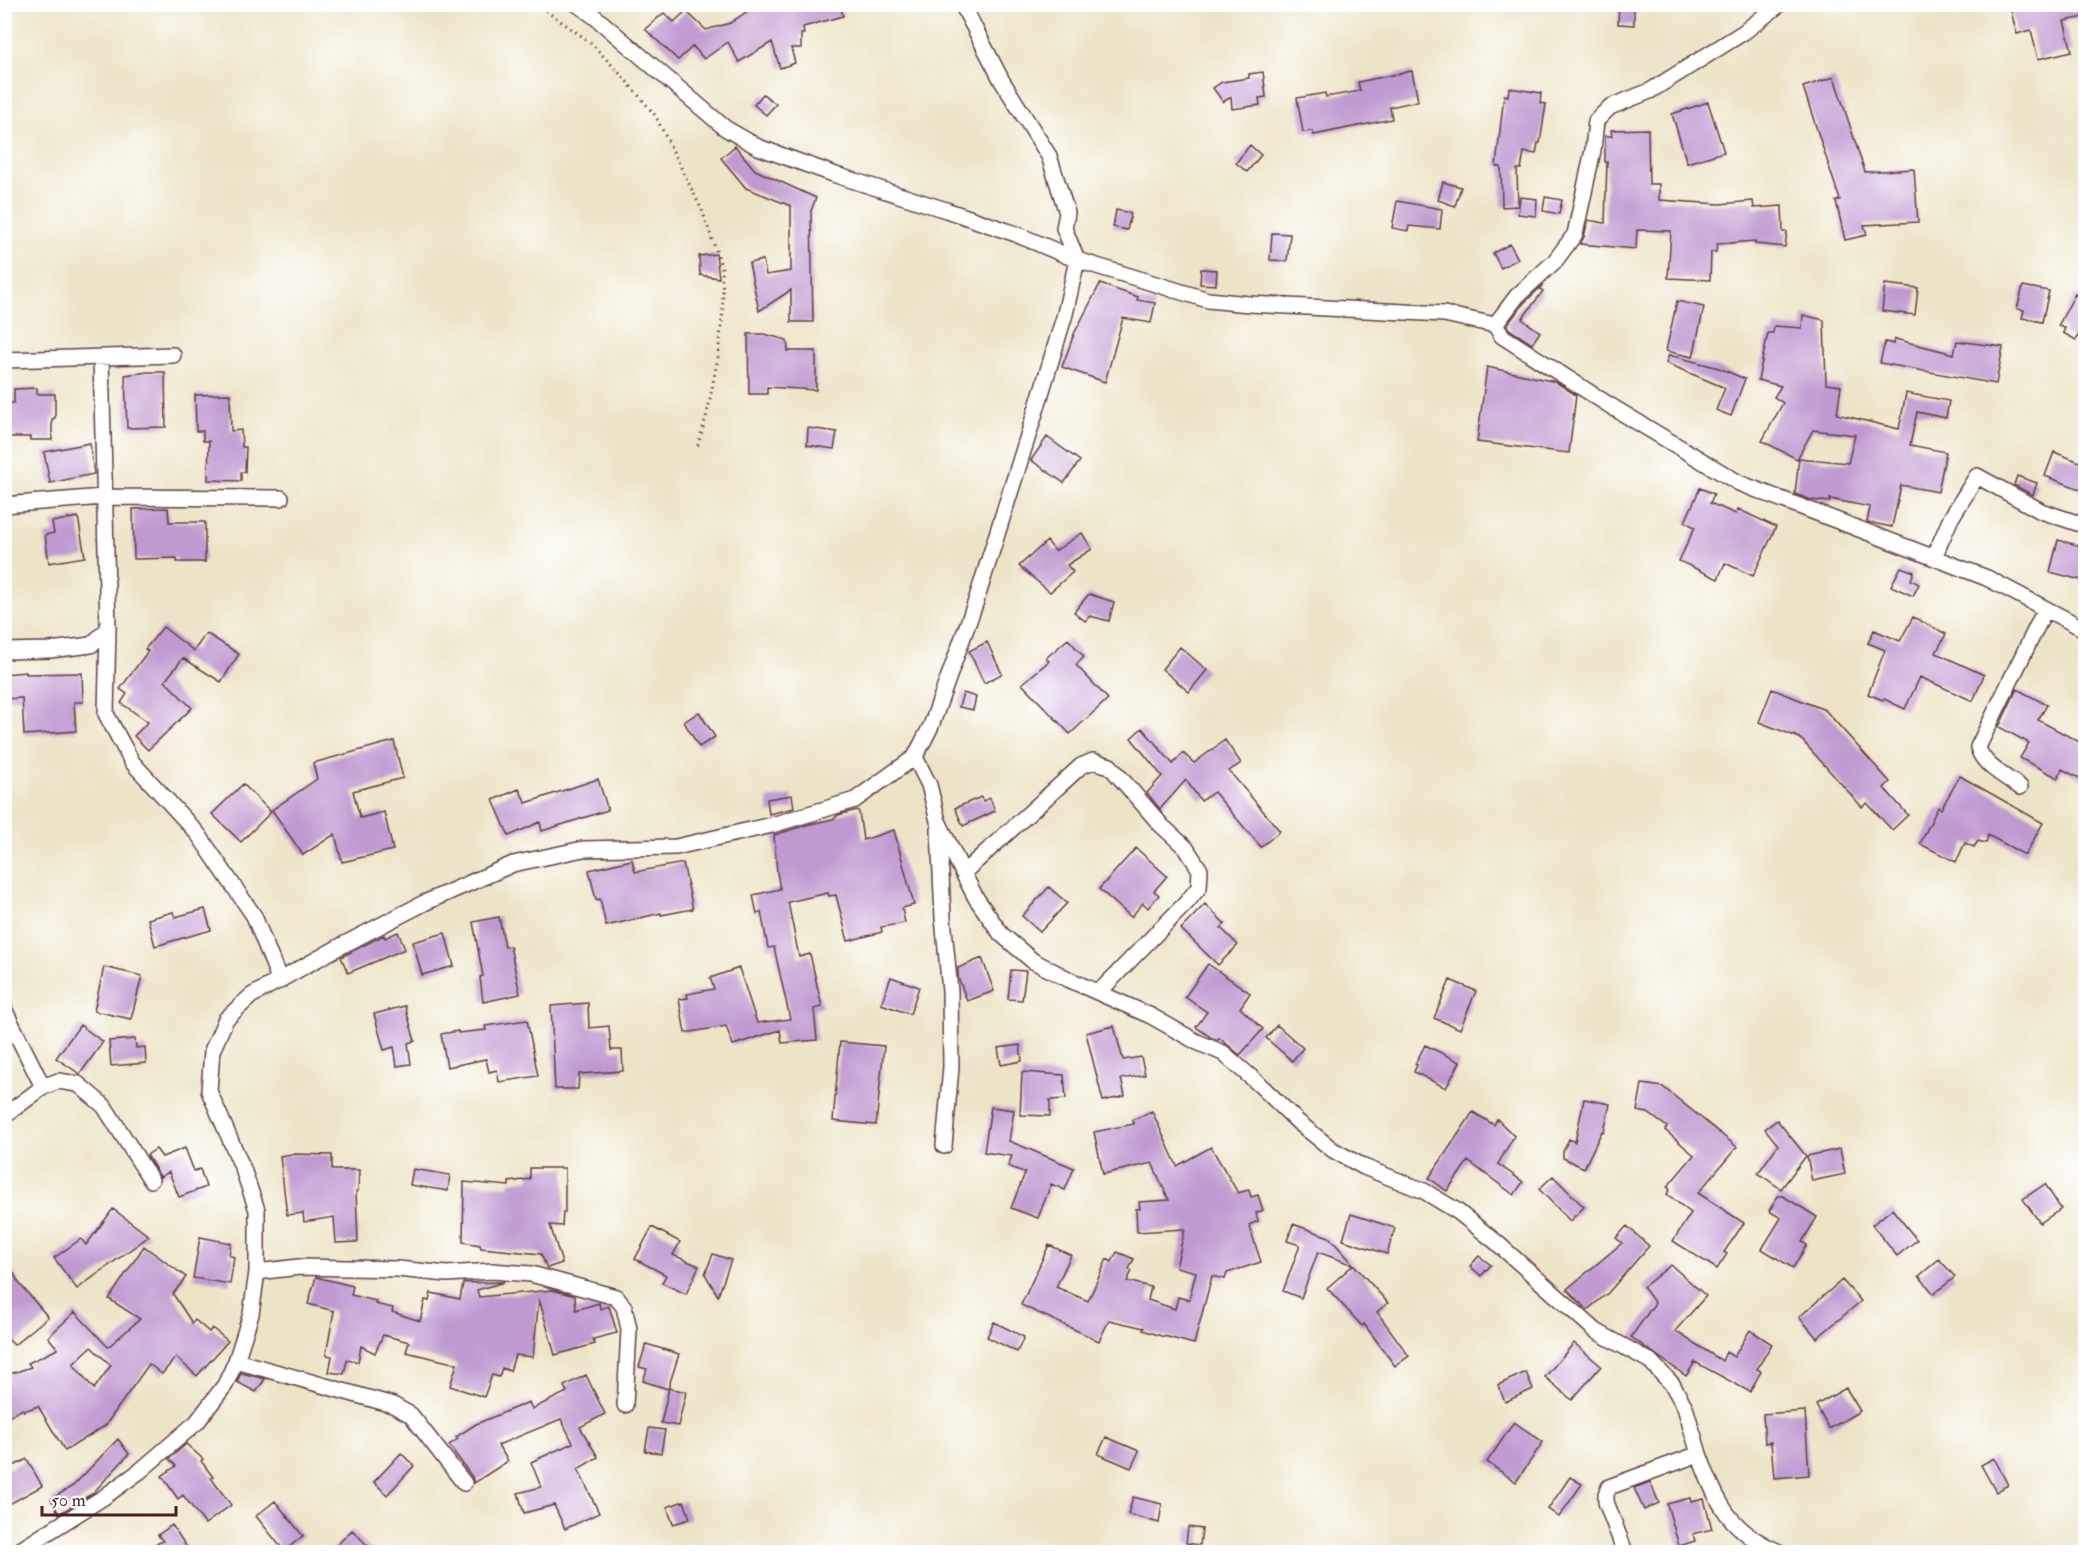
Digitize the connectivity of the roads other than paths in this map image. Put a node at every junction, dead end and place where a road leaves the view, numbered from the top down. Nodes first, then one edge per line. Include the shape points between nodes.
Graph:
1 (577, 4) edge
2 (962, 4) edge
3 (1780, 4) edge
4 (1077, 260) junction
5 (1495, 325) junction
6 (173, 355) dead end
7 (100, 358) junction
8 (4, 360) edge
9 (103, 497) junction
10 (280, 498) dead end
11 (4, 505) edge
12 (2085, 526) edge
13 (1934, 557) junction
14 (2045, 610) junction
15 (108, 629) junction
16 (2085, 630) edge
17 (4, 651) edge
18 (915, 757) junction
19 (2020, 787) dead end
20 (938, 821) junction
21 (963, 873) junction
22 (280, 981) junction
23 (1099, 992) junction
24 (4, 1009) edge
25 (43, 1087) junction
26 (4, 1116) edge
27 (944, 1146) dead end
28 (151, 1180) dead end
29 (257, 1272) junction
30 (236, 1361) junction
31 (625, 1405) dead end
32 (1699, 1454) junction
33 (464, 1483) dead end
34 (17, 1552) edge
35 (1624, 1552) edge
36 (1779, 1552) edge

1 - 4 street via 725,128 758,147 976,220
2 - 4 street via 1002,81 1049,156 1067,213 1064,228
3 - 5 street via 1744,32 1650,91 1610,107 1596,121 1575,234
4 - 5 street via 1208,300 1444,314
4 - 18 street via 1065,314 976,601 932,726
5 - 13 street via 1502,336 1739,483
6 - 7 street
7 - 8 street
7 - 9 street
9 - 10 street
9 - 11 street
9 - 15 street
12 - 13 street via 2041,511 1977,476 1951,518
13 - 14 street via 1987,578
14 - 16 street
14 - 19 street via 1978,747 1987,763
15 - 17 street via 91,645
15 - 22 street via 106,714 132,762 198,834 254,916
18 - 20 street via 929,785
18 - 22 street via 855,800 772,825 676,847 583,849 513,864 424,903
20 - 21 street
20 - 27 street via 950,991 951,1067
21 - 23 street via 1001,934 1033,961
21 - 23 street via 1081,766 1094,761 1110,766 1186,848 1200,870 1200,879 1199,887 1187,902
22 - 29 street via 251,996 226,1019 212,1051 209,1091 257,1210
23 - 32 street via 1224,1053 1333,1150 1424,1191 1457,1212 1596,1331 1650,1360 1672,1384 1685,1407
24 - 25 street
25 - 26 street
25 - 28 street via 58,1081 78,1084 104,1106
29 - 30 street
29 - 31 street via 299,1267 447,1274 492,1271 531,1274 616,1297 624,1307 629,1329
30 - 33 street via 402,1410 411,1415
30 - 34 street via 225,1385 197,1422 104,1497
32 - 35 street via 1609,1487 1606,1502
32 - 36 street via 1718,1502 1734,1524 1759,1544

